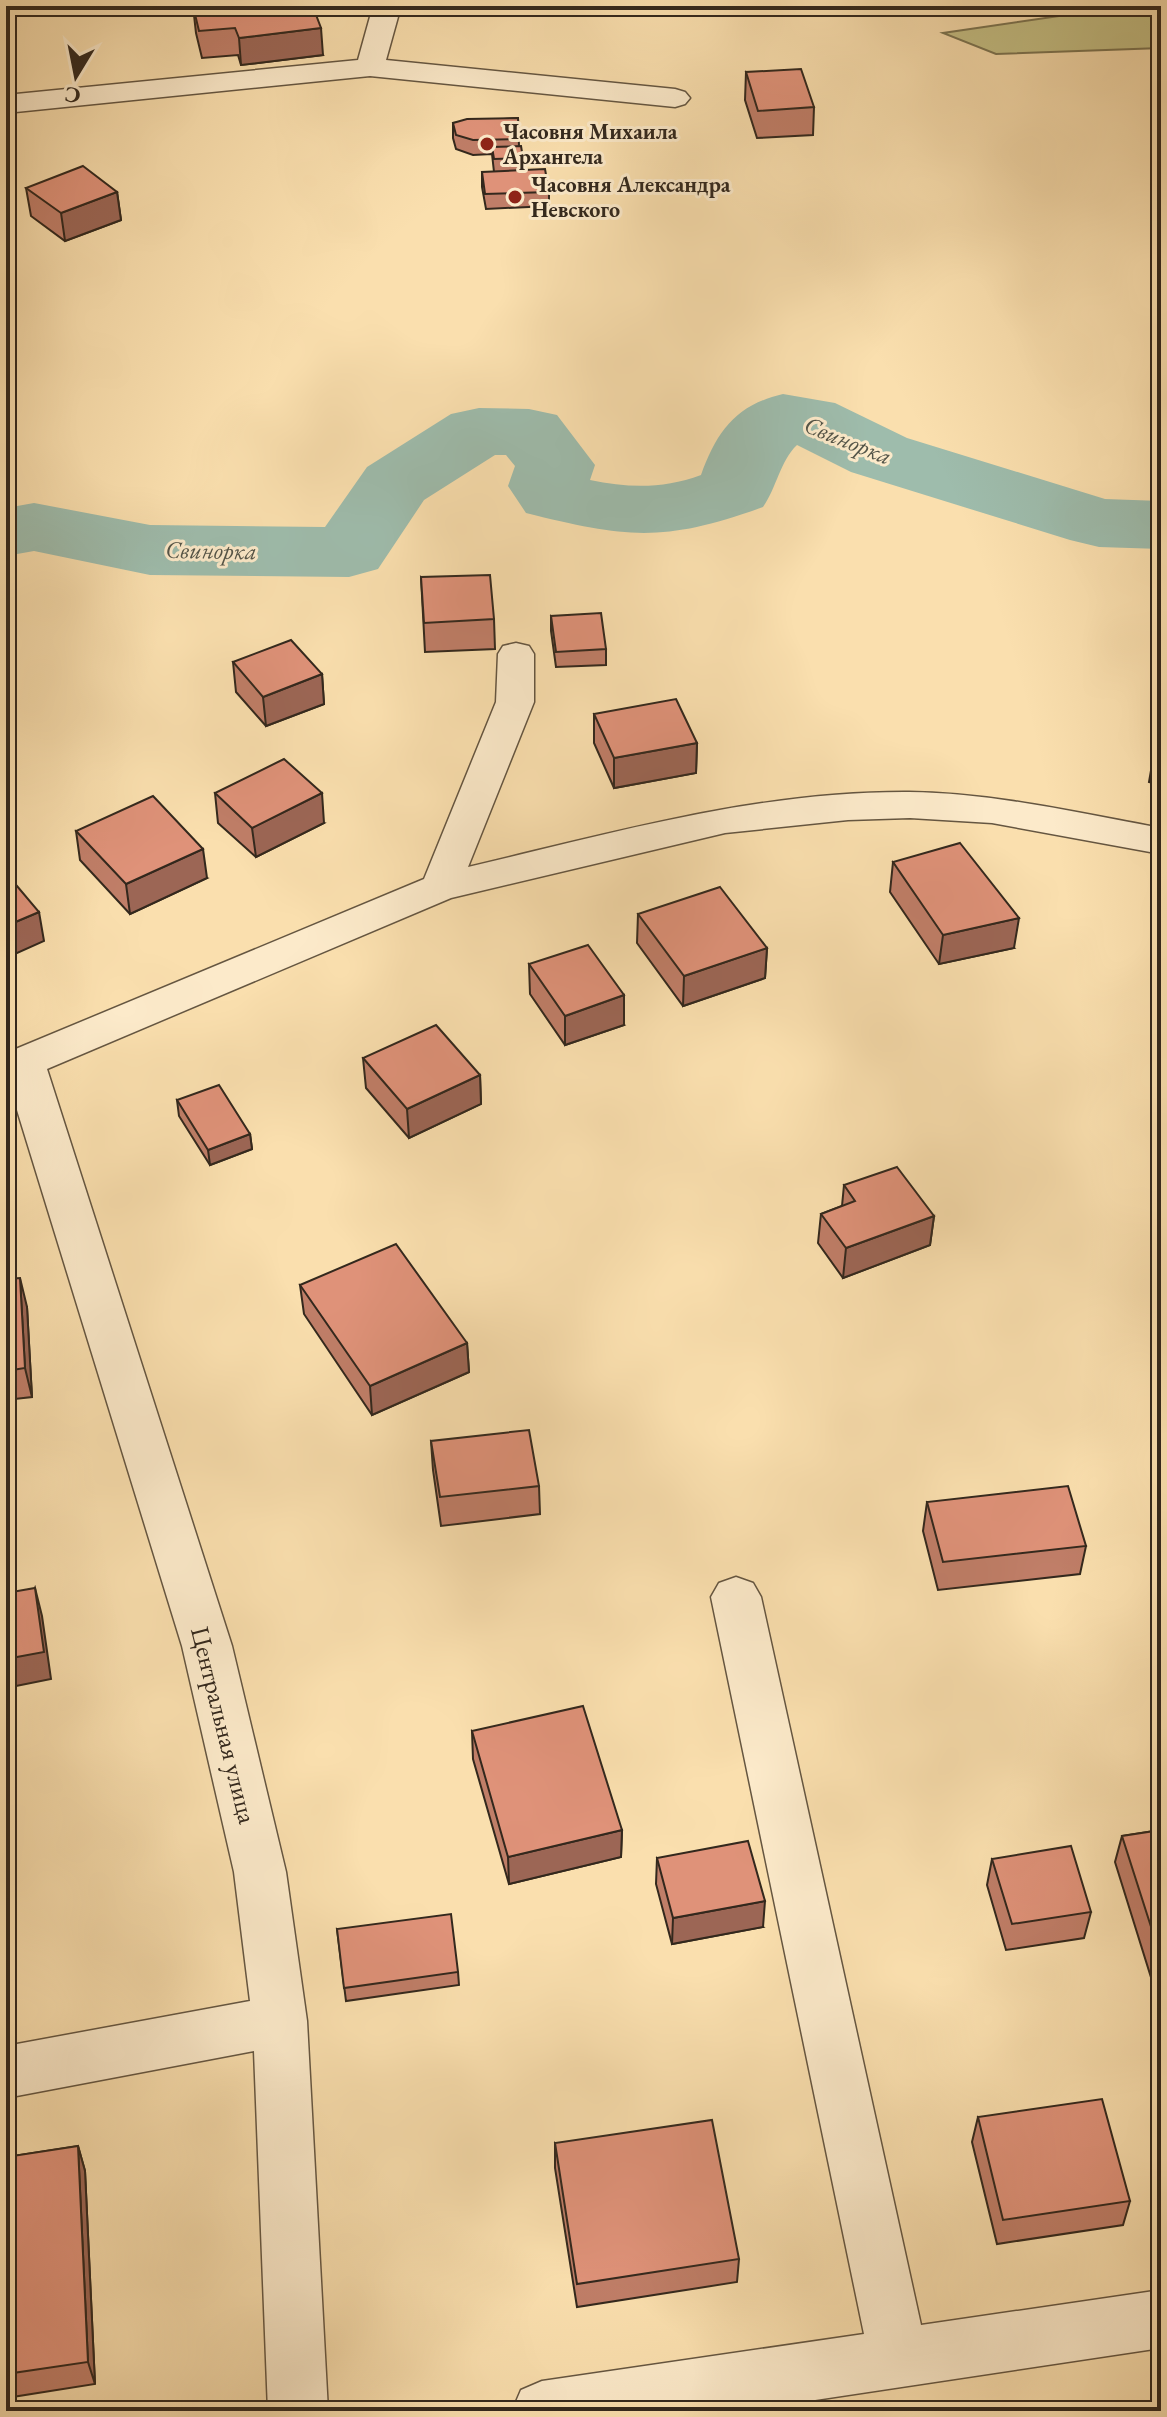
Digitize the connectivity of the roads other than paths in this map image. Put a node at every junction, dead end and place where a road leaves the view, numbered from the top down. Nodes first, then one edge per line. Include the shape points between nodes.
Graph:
1 (387, 6) edge
2 (370, 67) junction
3 (675, 98) dead end
4 (6, 104) edge
5 (516, 654) dead end
6 (1161, 841) edge
7 (440, 887) junction
8 (15, 1067) edge
9 (736, 1597) dead end
10 (280, 2021) junction
11 (6, 2072) edge
12 (1161, 2319) edge
13 (899, 2358) junction
14 (298, 2411) edge
15 (542, 2411) edge

1 - 2 street
2 - 3 street
2 - 4 street
5 - 7 street via 515,702
6 - 7 street via 992,810 848,807 725,820
7 - 8 street
8 - 10 street, Центральная улица via 207,1646 260,1872
9 - 13 street
10 - 11 street
10 - 14 street, Центральная улица
12 - 13 street
13 - 15 street

